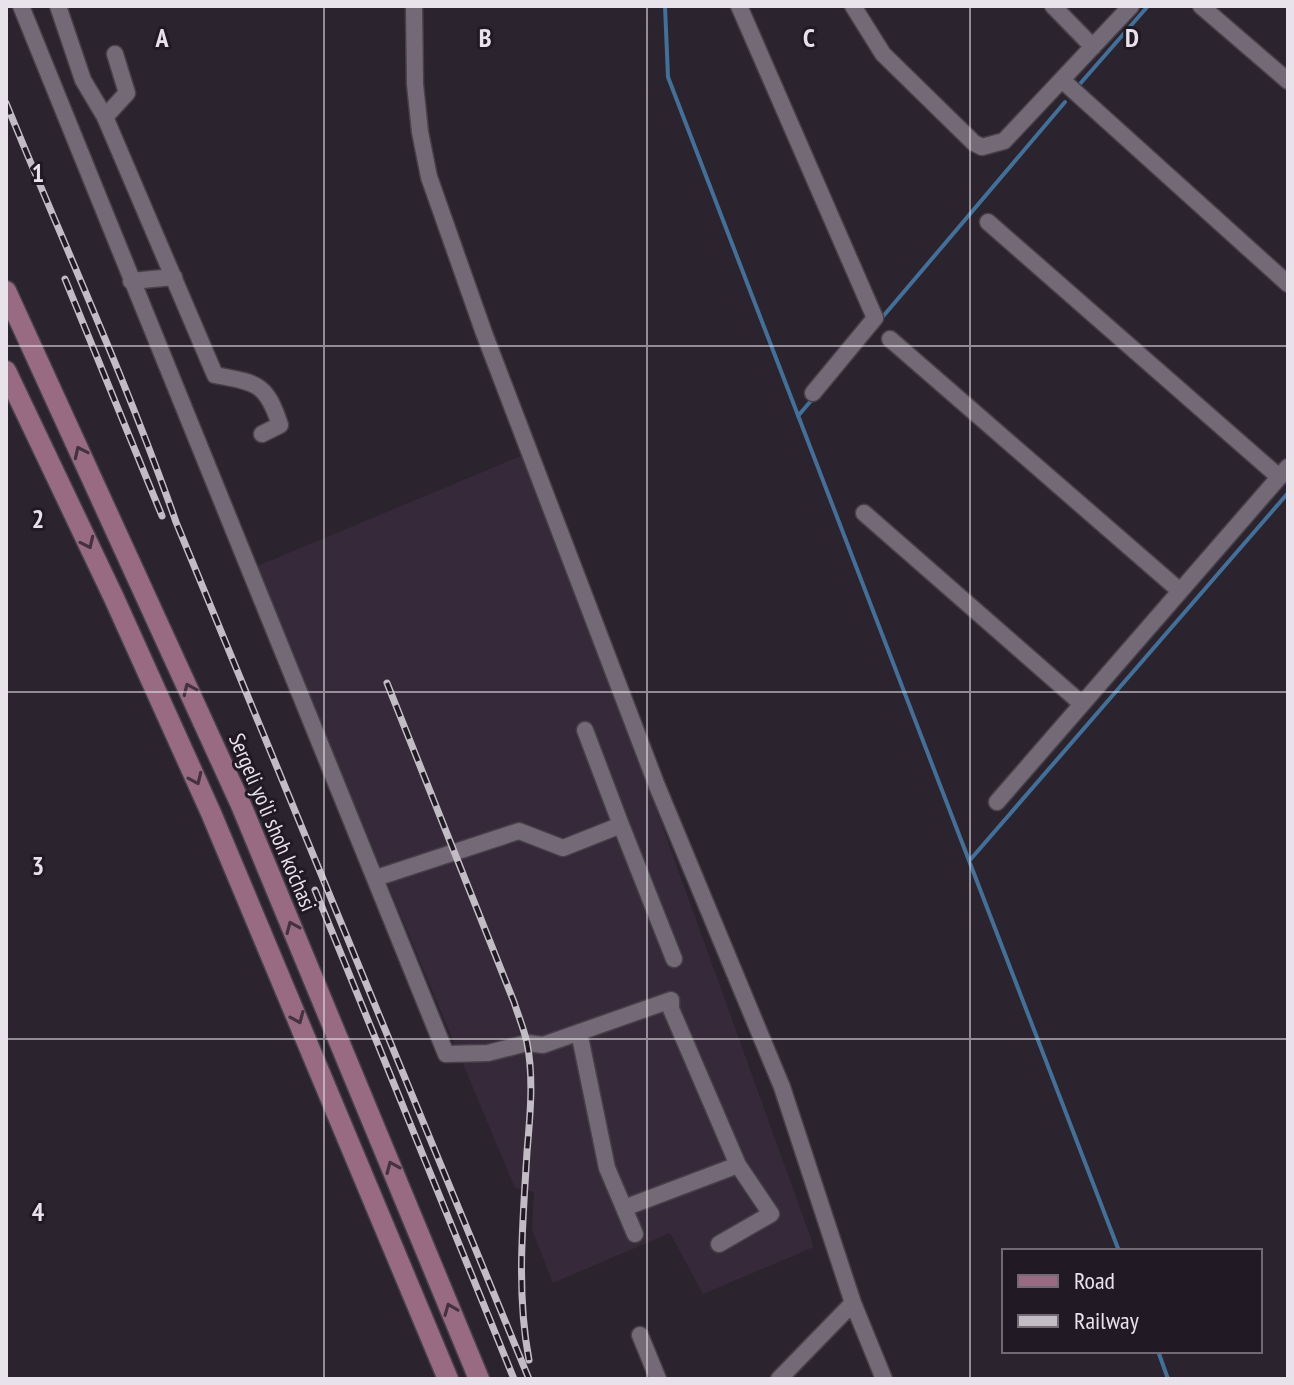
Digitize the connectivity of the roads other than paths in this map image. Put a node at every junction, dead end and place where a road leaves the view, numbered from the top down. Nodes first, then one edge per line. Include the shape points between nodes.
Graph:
1 (21, 6) edge
2 (58, 6) edge
3 (414, 6) edge
4 (739, 6) edge
5 (853, 6) edge
6 (1053, 6) edge
7 (1131, 6) edge
8 (1201, 6) edge
9 (1093, 47) junction
10 (115, 54) dead end
11 (1062, 80) junction
12 (1288, 81) edge
13 (105, 117) junction
14 (988, 222) dead end
15 (174, 277) junction
16 (131, 281) junction
17 (1288, 284) edge
18 (6, 291) edge
19 (890, 339) dead end
20 (6, 371) edge
21 (813, 393) dead end
22 (262, 434) dead end
23 (1284, 472) edge
24 (864, 513) dead end
25 (1180, 591) junction
26 (1082, 704) junction
27 (585, 730) dead end
28 (997, 802) dead end
29 (621, 825) junction
30 (376, 878) junction
31 (674, 959) dead end
32 (579, 1032) junction
33 (738, 1165) junction
34 (624, 1208) junction
35 (635, 1234) dead end
36 (719, 1244) dead end
37 (853, 1303) junction
38 (640, 1335) dead end
39 (448, 1379) edge
40 (479, 1379) edge
41 (658, 1379) edge
42 (779, 1379) edge
43 (884, 1379) edge

1 - 16 street
2 - 13 street via 83,80
3 - 37 street via 416,96 429,177 657,786 782,1087
4 - 21 street via 875,318
5 - 11 street via 883,54 982,147 1004,141
6 - 9 street
7 - 9 street
8 - 12 street
9 - 11 street
10 - 13 street via 127,93
11 - 17 street
13 - 15 street
14 - 23 street
15 - 16 street
15 - 22 street via 215,375 255,383 272,401 280,425
16 - 30 street
40 -> 18 main road, Sergeli yo‘li shoh ko‘chasi via 241,805
19 - 25 street
20 -> 39 main road via 211,813
23 - 25 street
24 - 26 street
25 - 26 street
26 - 28 street
27 - 29 street
29 - 30 street via 563,848 519,831
29 - 31 street
30 - 32 street via 446,1054 543,1045
32 - 33 street via 671,1000
32 - 34 street via 607,1168
33 - 34 street
33 - 36 street via 771,1214
34 - 35 street
37 - 42 street
37 - 43 street
38 - 41 street

